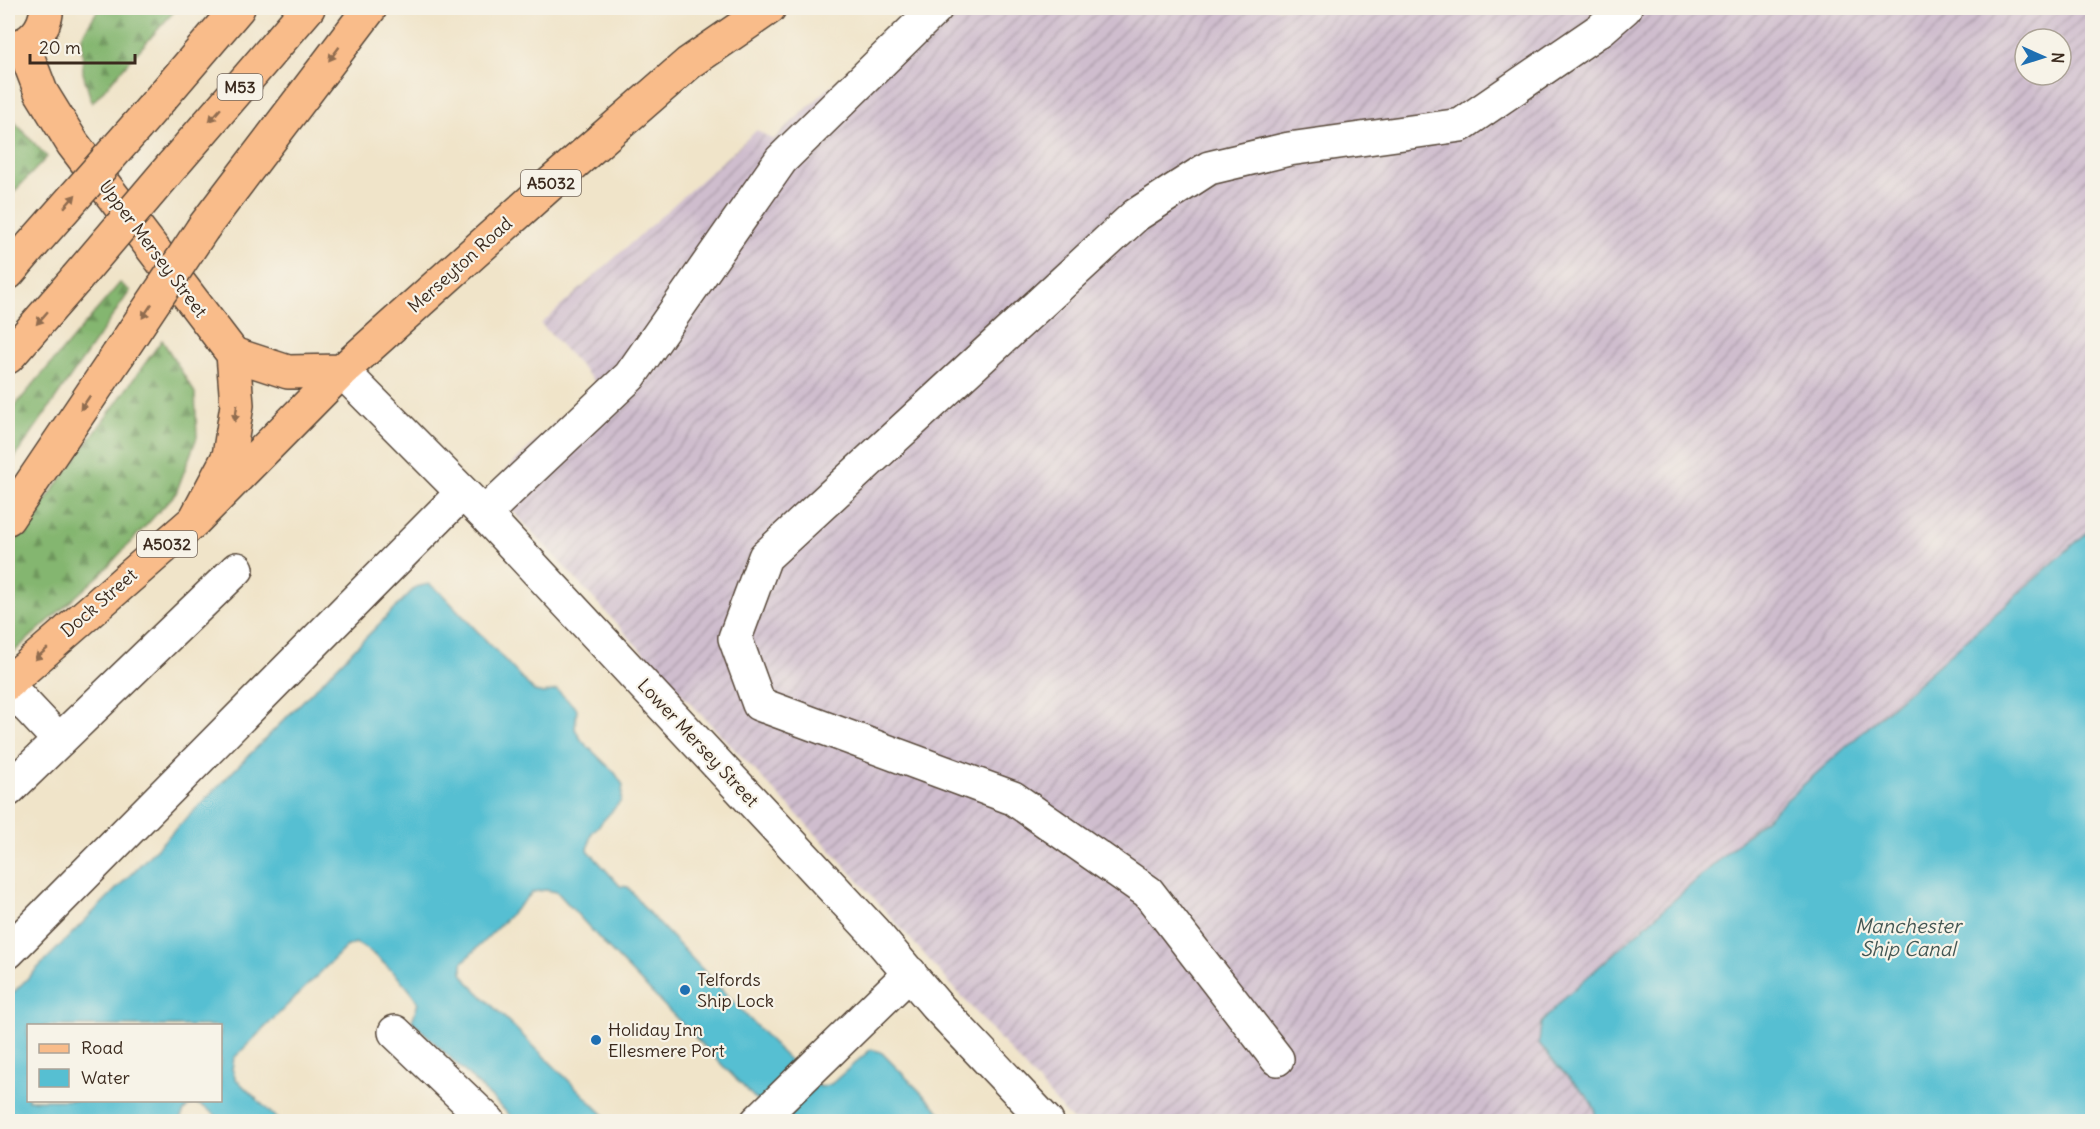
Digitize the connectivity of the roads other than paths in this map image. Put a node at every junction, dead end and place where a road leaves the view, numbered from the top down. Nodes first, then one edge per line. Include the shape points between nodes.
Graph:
1 (47, 8) edge
2 (238, 8) edge
3 (308, 8) edge
4 (370, 8) edge
5 (770, 8) edge
6 (936, 8) edge
7 (1625, 8) edge
8 (15, 46) edge
9 (32, 245) junction
10 (8, 267) edge
11 (8, 273) edge
12 (233, 354) junction
13 (8, 357) edge
14 (342, 371) junction
15 (473, 503) junction
16 (8, 518) edge
17 (195, 520) junction
18 (237, 569) dead end
19 (8, 685) edge
20 (60, 740) junction
21 (8, 790) edge
22 (8, 952) edge
23 (910, 973) junction
24 (395, 1032) dead end
25 (1277, 1059) dead end
26 (489, 1122) edge
27 (758, 1122) edge
28 (1047, 1122) edge

1 - 8 main road via 41,30 33,39
9 -> 2 main road, bridge
3 -> 13 main road, M53, bridge
4 -> 16 main road, bridge via 203,228
5 - 14 main road, Merseyton Road / A5032 via 689,63
6 - 15 street via 781,160 630,376
7 - 25 street via 1601,29 1461,124 1289,149 1209,168 1136,215 765,556 735,638 759,704 1013,798 1148,892
8 - 12 main road, Upper Mersey Street via 73,144
9 - 10 main road
9 - 11 main road
12 - 14 main road via 288,372
12 -> 17 main road, Dock Street / A5032 via 237,405 229,456
14 - 15 street, Lower Mersey Street
14 - 17 main road, Merseyton Road / A5032
15 - 22 street
15 - 23 street, Lower Mersey Street via 869,936
17 -> 19 main road, Dock Street / A5032
18 - 20 street
19 - 20 street
20 - 21 street
23 - 27 street
23 - 28 street, Lower Mersey Street
24 - 26 street

